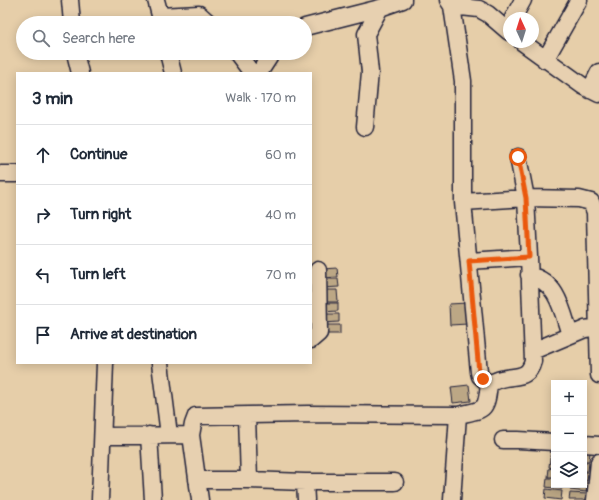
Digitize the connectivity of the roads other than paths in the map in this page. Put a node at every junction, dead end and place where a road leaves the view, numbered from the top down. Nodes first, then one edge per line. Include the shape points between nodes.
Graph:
1 (70, 0) edge
2 (156, 0) edge
3 (403, 0) edge
4 (523, 0) edge
5 (579, 0) edge
6 (450, 3) edge
7 (380, 8) junction
8 (517, 12) edge
9 (71, 16) edge
10 (160, 16) edge
11 (184, 16) edge
12 (201, 16) edge
13 (503, 23) edge
14 (312, 25) edge
15 (530, 48) edge
16 (77, 60) edge
17 (170, 60) edge
18 (242, 60) edge
19 (267, 60) edge
20 (545, 60) junction
21 (80, 72) edge
22 (173, 72) edge
23 (251, 72) edge
24 (260, 72) edge
25 (599, 72) edge
26 (594, 92) edge
27 (365, 127) dead end
28 (518, 157) dead end
29 (0, 174) edge
30 (16, 174) edge
31 (526, 198) junction
32 (463, 202) junction
33 (529, 257) junction
34 (469, 261) junction
35 (318, 270) dead end
36 (529, 274) junction
37 (598, 275) edge
38 (598, 327) junction
39 (570, 335) junction
40 (312, 339) edge
41 (533, 351) junction
42 (105, 364) edge
43 (160, 364) edge
44 (599, 375) edge
45 (489, 384) junction
46 (458, 415) junction
47 (247, 416) junction
48 (169, 434) junction
49 (149, 435) junction
50 (191, 435) junction
51 (103, 436) junction
52 (503, 440) dead end
53 (551, 442) edge
54 (587, 444) edge
55 (599, 445) edge
56 (599, 462) edge
57 (197, 480) junction
58 (249, 480) junction
59 (306, 482) junction
60 (395, 482) dead end
61 (100, 500) edge
62 (153, 500) edge
63 (200, 500) edge
64 (306, 500) edge
65 (452, 500) edge
66 (595, 500) edge

1 - 9 street
2 - 10 street
3 - 7 street
4 - 8 street
5 - 20 street
6 - 13 street via 479,9
6 - 32 street via 463,81
7 - 14 street
7 - 27 street via 366,34 370,72
11 - 12 street
15 - 20 street
16 - 21 street
17 - 22 street
18 - 23 street
19 - 24 street
20 - 26 street
25 - 26 street
28 - 31 street
29 - 30 street
31 - 32 street
31 - 33 street
31 - 37 street via 579,198 591,202 595,212
32 - 34 street
33 - 34 street
33 - 36 street
34 - 45 street via 479,372
35 - 40 street via 319,333
36 - 39 street via 542,279 554,291
36 - 41 street
37 - 38 street
38 - 39 street
38 - 44 street
39 - 41 street
41 - 45 street via 531,366 525,374 499,379
42 - 51 street
43 - 48 street
45 - 46 street via 485,406 478,411
46 - 47 street
46 - 65 street
47 - 50 street via 196,416
47 - 58 street
48 - 49 street
48 - 50 street
49 - 51 street
49 - 62 street
50 - 57 street
51 - 61 street
52 - 53 street
54 - 55 street
56 - 66 street
57 - 58 street
57 - 63 street
58 - 59 street
59 - 60 street
59 - 64 street

